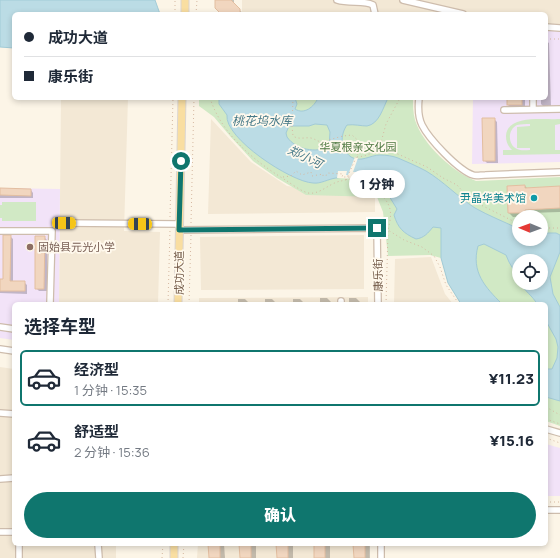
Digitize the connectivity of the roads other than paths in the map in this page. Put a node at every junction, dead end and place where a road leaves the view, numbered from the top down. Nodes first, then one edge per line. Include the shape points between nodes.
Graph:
1 (185, 0) edge
2 (338, 0) edge
3 (403, 0) edge
4 (185, 12) edge
5 (375, 12) edge
6 (454, 12) edge
7 (548, 27) edge
8 (560, 28) edge
9 (182, 100) edge
10 (419, 100) edge
11 (533, 100) edge
12 (533, 109) junction
13 (560, 109) edge
14 (504, 110) dead end
15 (560, 172) edge
16 (64, 223) dead end
17 (179, 227) junction
18 (0, 231) edge
19 (50, 302) edge
20 (178, 302) edge
21 (378, 302) edge
22 (0, 327) edge
23 (12, 329) edge
24 (0, 349) edge
25 (12, 351) edge
26 (0, 413) edge
27 (12, 414) edge
28 (548, 430) edge
29 (560, 433) edge
30 (12, 478) edge
31 (0, 479) edge
32 (548, 510) edge
33 (560, 510) edge
34 (0, 532) edge
35 (12, 532) edge
36 (19, 546) edge
37 (98, 546) edge
38 (174, 546) edge
39 (381, 546) edge
40 (19, 558) edge
41 (98, 558) edge
42 (174, 558) edge
43 (381, 558) edge

1 - 4 main road
2 - 5 street via 369,2 374,5
3 - 6 street
7 - 8 street
9 - 17 main road, 成功大道
10 - 15 street via 418,115 422,125 446,155 470,174 485,176
11 - 12 street
12 - 13 street
12 - 14 street
16 - 17 street, 康乐街 via 170,224
17 - 20 main road, 成功大道
17 - 21 street, 康乐街 via 191,230 377,228
18 - 19 street via 52,231
22 - 23 street
24 - 25 street
26 - 27 street
28 - 29 street
30 - 31 street
32 - 33 street
34 - 35 street
36 - 40 street
37 - 41 street
38 - 42 main road
39 - 43 street

